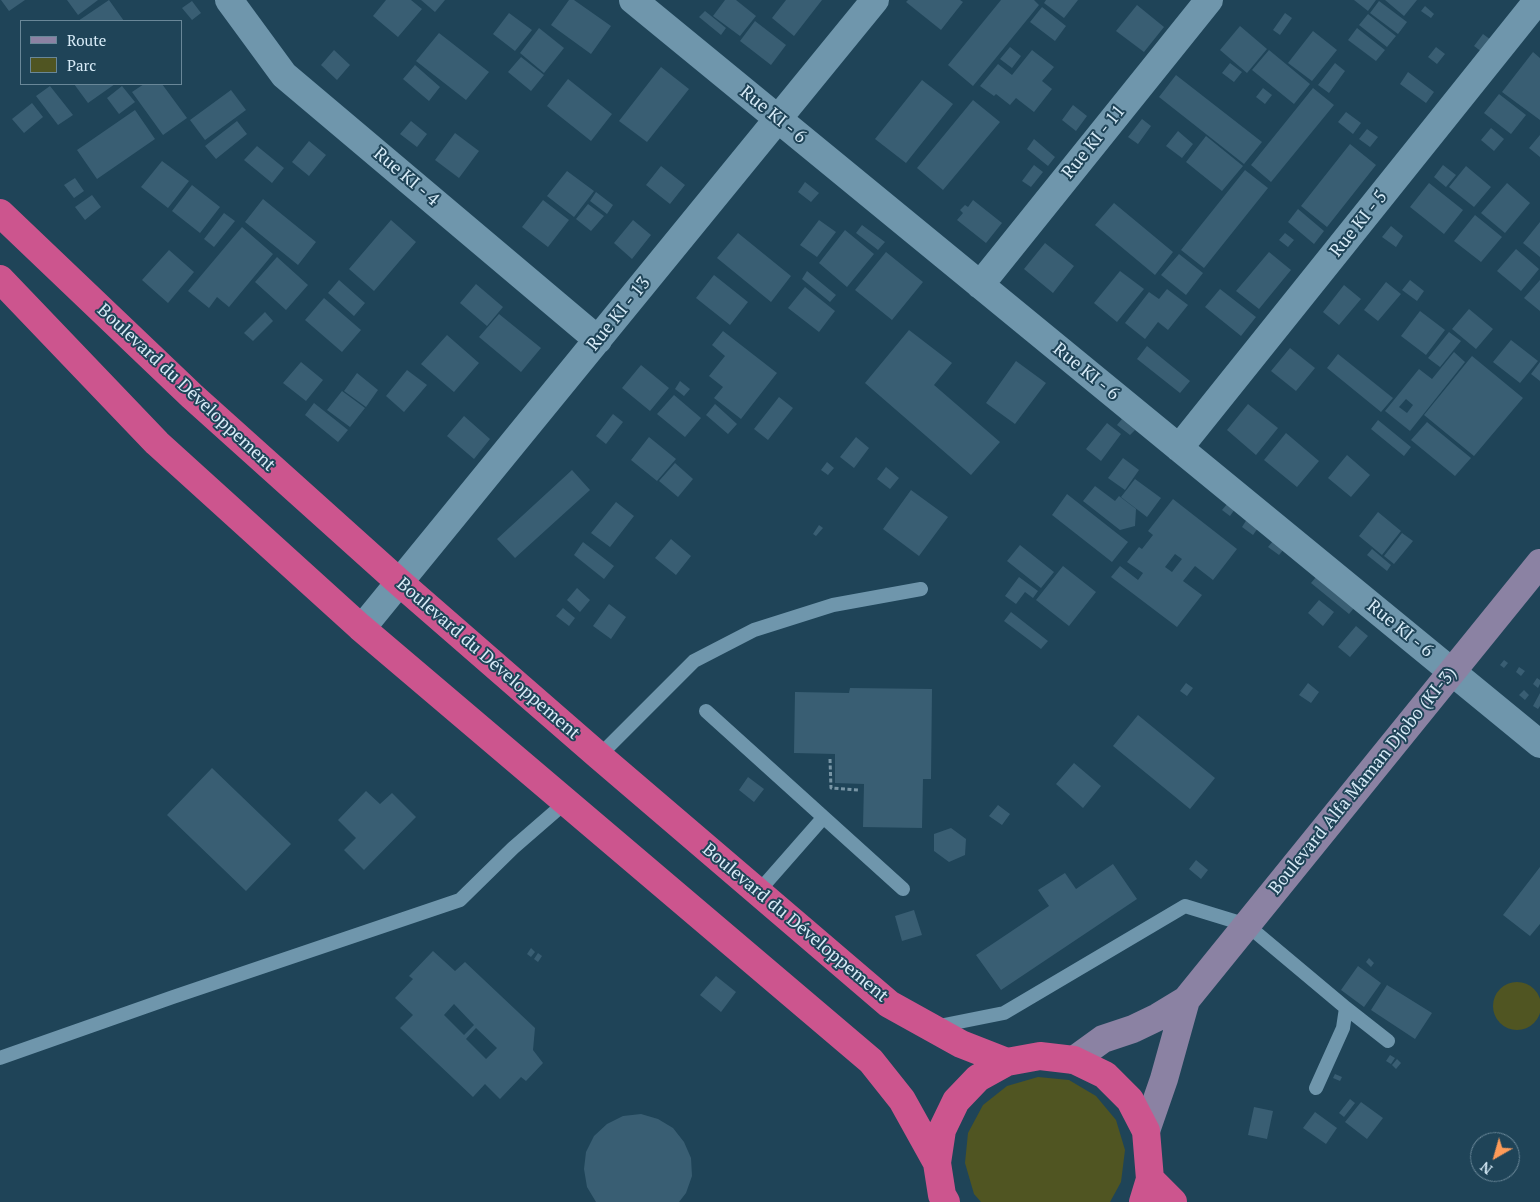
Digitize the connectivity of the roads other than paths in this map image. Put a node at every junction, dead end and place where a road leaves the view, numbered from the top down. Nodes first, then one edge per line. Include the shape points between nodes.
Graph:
1 (229, 0) edge
2 (633, 0) edge
3 (875, 0) edge
4 (1209, 0) edge
5 (1538, 0) edge
6 (778, 119) junction
7 (0, 214) edge
8 (0, 279) edge
9 (980, 285) junction
10 (598, 340) junction
11 (1179, 448) junction
12 (1540, 562) edge
13 (399, 582) junction
14 (921, 589) dead end
15 (362, 628) junction
16 (1452, 671) junction
17 (706, 711) dead end
18 (1540, 744) edge
19 (599, 756) junction
20 (566, 802) junction
21 (823, 818) junction
22 (903, 889) dead end
23 (758, 892) junction
24 (1247, 925) junction
25 (1186, 1000) junction
26 (1346, 1008) junction
27 (931, 1028) junction
28 (1388, 1041) dead end
29 (0, 1058) edge
30 (1074, 1060) junction
31 (1007, 1062) junction
32 (1316, 1088) dead end
33 (1146, 1131) junction
34 (937, 1163) junction
35 (1147, 1190) edge
36 (946, 1202) edge
37 (1173, 1202) edge

1 - 10 street, Rue KI - 4 via 284,74
2 - 6 street, Rue KI - 6
3 - 6 street, Rue KI - 13
4 - 9 street, Rue KI - 11
5 - 11 street, Rue KI - 5
6 - 9 street, Rue KI - 6
6 - 10 street, Rue KI - 13
7 - 13 highway, Boulevard du Développement via 192,396
8 - 15 highway via 157,443
9 - 11 street, Rue KI - 6
10 - 13 street, Rue KI - 13
11 - 16 street, Rue KI - 6
12 - 16 main road, Boulevard Alfa Maman Djobo (KI-3)
13 - 15 street, Rue KI - 13
13 - 19 highway, Boulevard du Développement
14 - 19 lane via 833,605 754,630 694,662
15 - 20 highway
16 - 18 street, Rue KI - 6
16 - 24 main road, Boulevard Alfa Maman Djobo (KI-3)
17 - 21 lane
19 - 23 highway, Boulevard du Développement
20 - 29 lane via 460,900
20 - 34 highway via 870,1061 902,1100
21 - 22 lane
21 - 23 lane
23 - 27 highway, Boulevard du Développement via 889,1004
24 - 25 main road, Boulevard Alfa Maman Djobo (KI-3)
24 - 26 lane
24 - 27 lane via 1185,906 1004,1013
25 - 30 main road, Boulevard Alfa Maman Djobo (KI-3) via 1133,1029 1103,1039
25 - 33 main road, Boulevard Alfa Maman Djobo (KI-3)
26 - 28 lane
26 - 32 lane via 1343,1028
27 - 31 highway, Boulevard du Développement
30 - 31 highway via 1040,1056
30 - 33 highway via 1105,1075 1130,1100
31 - 34 highway via 978,1078 956,1101 942,1130
33 - 35 highway
34 - 36 highway
35 - 37 highway

